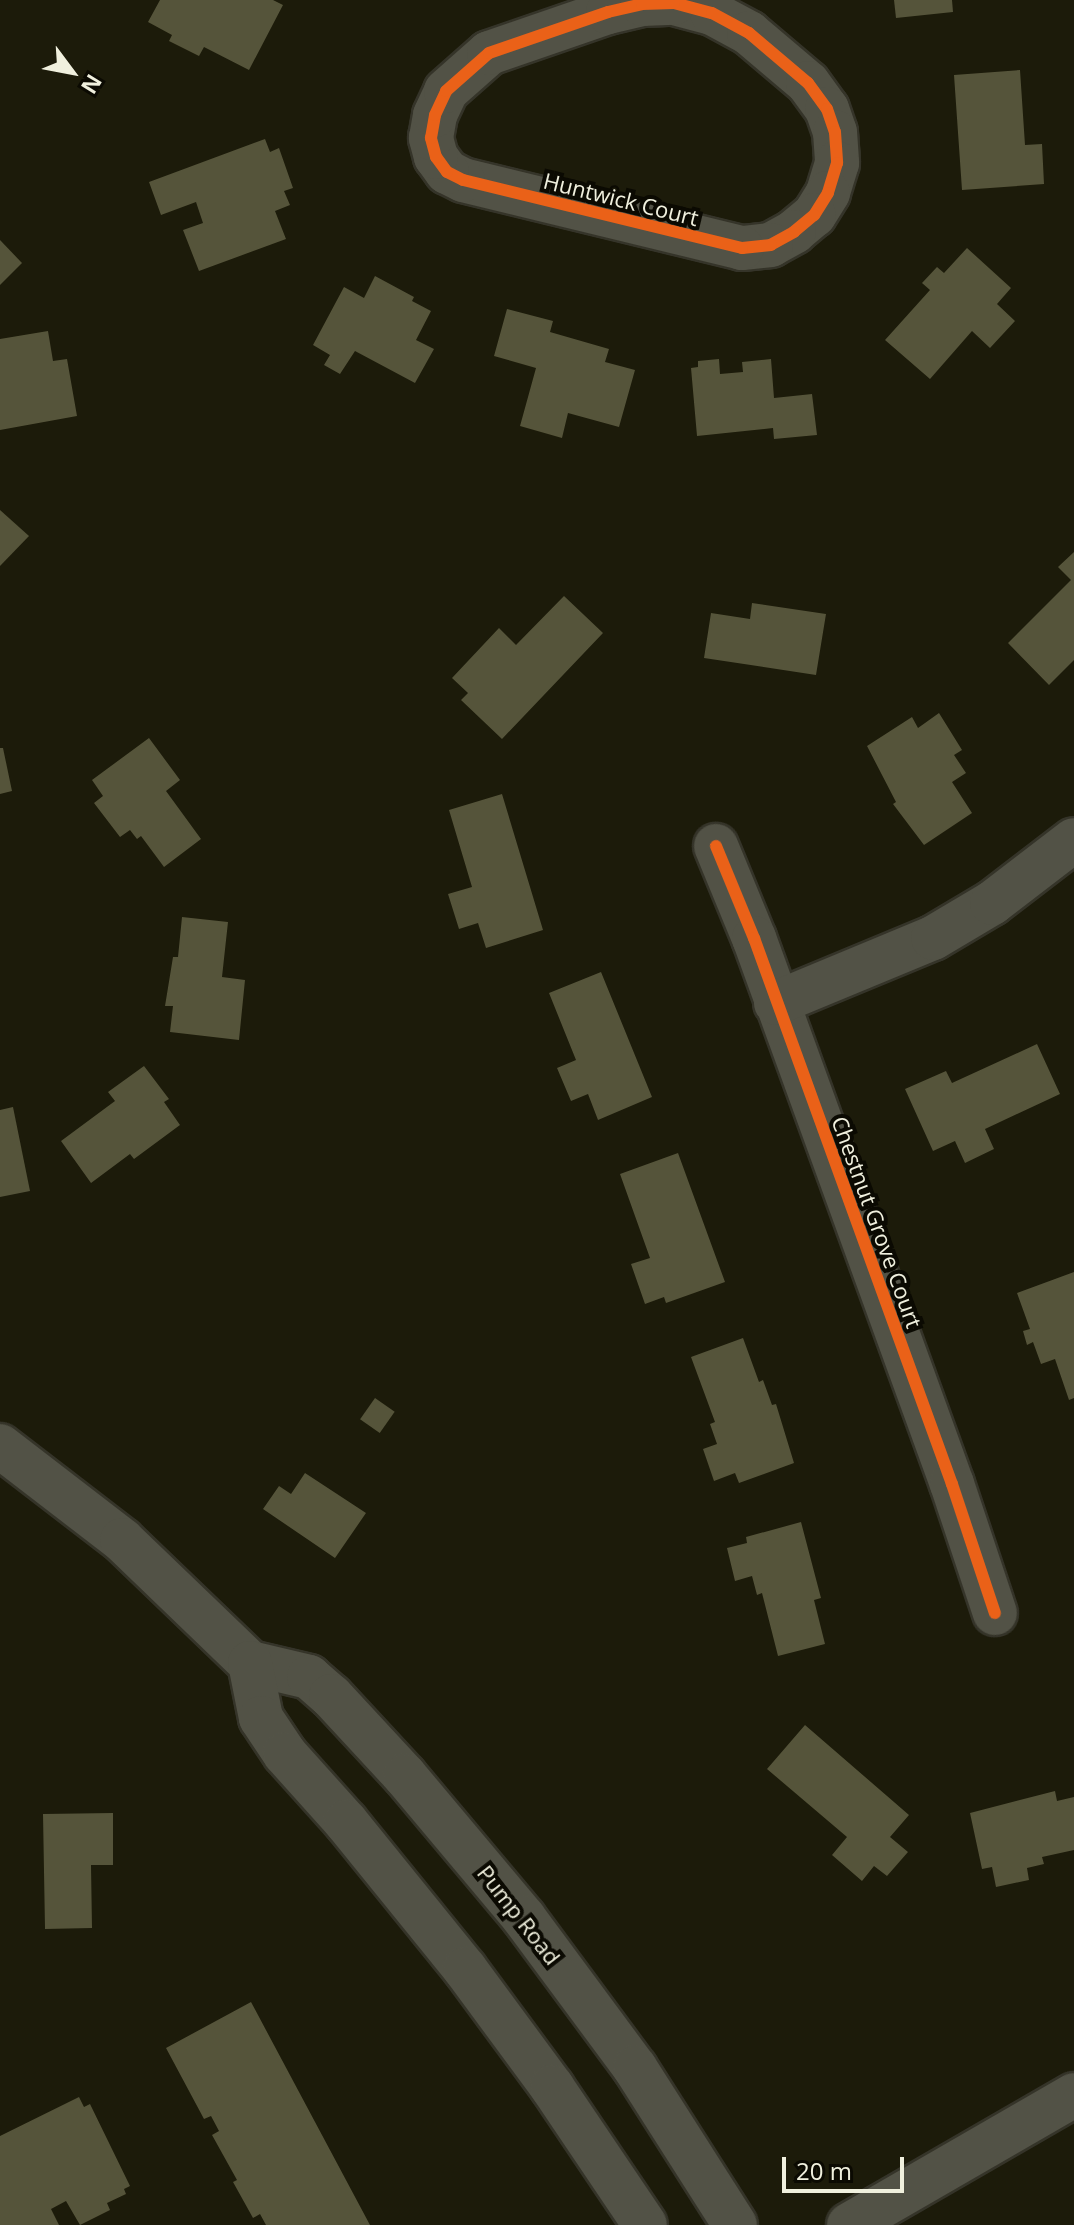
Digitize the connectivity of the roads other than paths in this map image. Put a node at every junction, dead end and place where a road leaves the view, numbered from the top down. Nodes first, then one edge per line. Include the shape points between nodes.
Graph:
1 (675, 2) edge
2 (1074, 840) edge
3 (716, 846) dead end
4 (776, 1003) junction
5 (0, 1446) edge
6 (995, 1613) dead end
7 (250, 1663) junction
8 (1074, 2095) edge
9 (645, 2225) edge
10 (735, 2225) edge
11 (849, 2225) edge

1 - 1 street, Huntwick Court via 712,13 749,33 808,83 827,109 837,163 828,193 794,232 771,245 742,248 463,180 447,172 436,157 431,138 446,91 489,53 608,12
2 - 4 street via 992,903 933,938
3 - 4 street, Chestnut Grove Court
4 - 6 street, Chestnut Grove Court
5 - 7 street via 122,1540
7 - 9 street via 261,1718 285,1754 465,1969
7 - 10 street, Pump Road via 309,1677 405,1776 524,1918 635,2068
8 - 11 street

